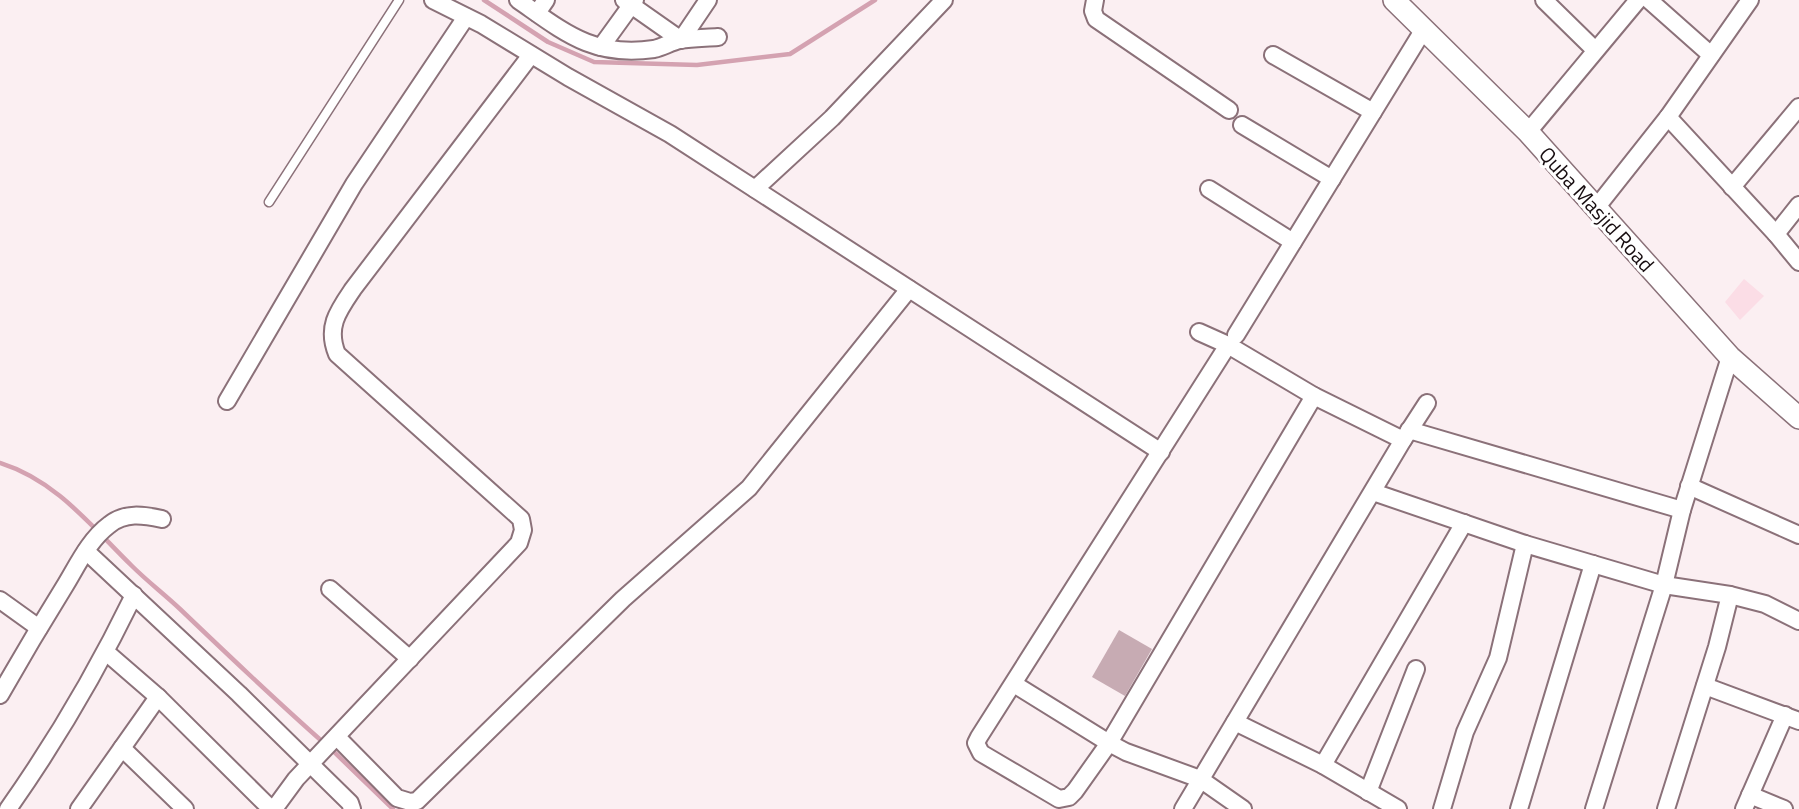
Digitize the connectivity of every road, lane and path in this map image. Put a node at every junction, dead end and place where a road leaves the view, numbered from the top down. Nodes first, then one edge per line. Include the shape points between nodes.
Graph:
1 (399, 0) edge
2 (433, 0) edge
3 (518, 0) edge
4 (708, 0) edge
5 (944, 0) edge
6 (1095, 0) edge
7 (1394, 0) edge
8 (1544, 0) edge
9 (1638, 0) edge
10 (1649, 0) edge
11 (1750, 0) edge
12 (630, 2) edge
13 (541, 7) edge
14 (466, 17) junction
15 (1424, 29) junction
16 (718, 37) dead end
17 (681, 40) junction
18 (601, 47) junction
19 (1595, 50) junction
20 (531, 55) junction
21 (1273, 55) dead end
22 (1711, 55) junction
23 (1799, 106) edge
24 (1229, 110) dead end
25 (1373, 112) junction
26 (1668, 117) junction
27 (1242, 125) dead end
28 (1528, 132) junction
29 (1332, 179) junction
30 (1732, 187) junction
31 (755, 189) junction
32 (1209, 189) dead end
33 (269, 202) dead end
34 (1799, 205) edge
35 (1596, 208) junction
36 (1776, 234) junction
37 (1293, 242) junction
38 (1799, 262) edge
39 (909, 289) junction
40 (1199, 332) dead end
41 (1232, 340) junction
42 (1730, 357) junction
43 (1314, 396) junction
44 (227, 401) dead end
45 (1427, 403) dead end
46 (1799, 418) edge
47 (1406, 435) junction
48 (1161, 453) junction
49 (1689, 486) junction
50 (1373, 492) junction
51 (1682, 510) junction
52 (162, 519) dead end
53 (1464, 523) junction
54 (1799, 535) edge
55 (94, 541) junction
56 (1525, 544) junction
57 (1593, 564) junction
58 (1664, 585) junction
59 (330, 589) dead end
60 (134, 595) junction
61 (1730, 595) junction
62 (0, 600) edge
63 (1799, 621) edge
64 (39, 628) junction
65 (106, 652) junction
66 (410, 659) junction
67 (1416, 669) dead end
68 (1014, 684) junction
69 (1705, 686) junction
70 (0, 695) edge
71 (158, 697) junction
72 (1792, 718) edge
73 (1235, 722) junction
74 (336, 739) junction
75 (1109, 743) junction
76 (122, 748) junction
77 (315, 761) junction
78 (1323, 765) junction
79 (1200, 778) junction
80 (1368, 792) junction
81 (1747, 802) edge
82 (8, 809) edge
83 (79, 809) edge
84 (185, 809) edge
85 (273, 809) edge
86 (352, 809) edge
87 (1183, 809) edge
88 (1243, 809) edge
89 (1398, 809) edge
90 (1442, 809) edge
91 (1519, 809) edge
92 (1594, 809) edge
93 (1666, 809) edge
94 (1784, 809) edge

1 - 33 lane
2 - 14 street
3 - 13 street
4 - 17 street
5 - 31 street via 832,118
6 - 24 street via 1096,19
7 - 15 street, Quba Masjid Road
8 - 19 street
9 - 19 street
10 - 22 street
11 - 22 street
12 - 17 street
12 - 18 street
13 - 18 street via 565,33
14 - 20 street
14 - 44 street via 354,184
15 - 25 street
15 - 28 street, Quba Masjid Road
16 - 17 street
17 - 18 street via 654,49
19 - 28 street
20 - 31 street via 670,134
20 - 66 street via 353,289 331,327 337,354 523,524 519,543
21 - 25 street
22 - 26 street
23 - 30 street
25 - 29 street
26 - 30 street
26 - 35 street
27 - 29 street
28 - 35 street, Quba Masjid Road
29 - 37 street
30 - 36 street
31 - 39 street
32 - 37 street
34 - 36 street
35 - 42 street, Quba Masjid Road
36 - 38 street
37 - 41 street
39 - 48 street
39 - 74 street via 749,488 623,599 417,801 398,798
40 - 41 street
41 - 43 street
41 - 48 street
42 - 46 street, Quba Masjid Road
42 - 49 street
43 - 47 street
43 - 75 street
45 - 47 street
47 - 50 street
47 - 51 street
48 - 68 street
49 - 51 street
49 - 54 street
50 - 53 street
50 - 73 street
51 - 58 street
52 - 55 street via 127,516 110,524
53 - 56 street
53 - 78 street
55 - 60 street
55 - 64 street
56 - 57 street
56 - 90 street via 1498,658 1466,732
57 - 58 street
57 - 91 street
58 - 61 street
58 - 92 street
59 - 66 street
60 - 65 street
60 - 77 street
61 - 63 street via 1765,604
61 - 69 street
62 - 64 street
64 - 70 street
65 - 71 street
65 - 82 street via 38,767
66 - 74 street
67 - 80 street
68 - 75 street
68 - 75 street via 976,743 981,753 1064,800 1076,791
69 - 72 street
69 - 93 street
71 - 76 street
71 - 85 street via 213,755
72 - 81 street
73 - 78 street
73 - 79 street
74 - 77 street
75 - 79 street
76 - 83 street
76 - 84 street
77 - 85 street
77 - 86 street
78 - 80 street
79 - 87 street
79 - 88 street
80 - 89 street
81 - 94 street

